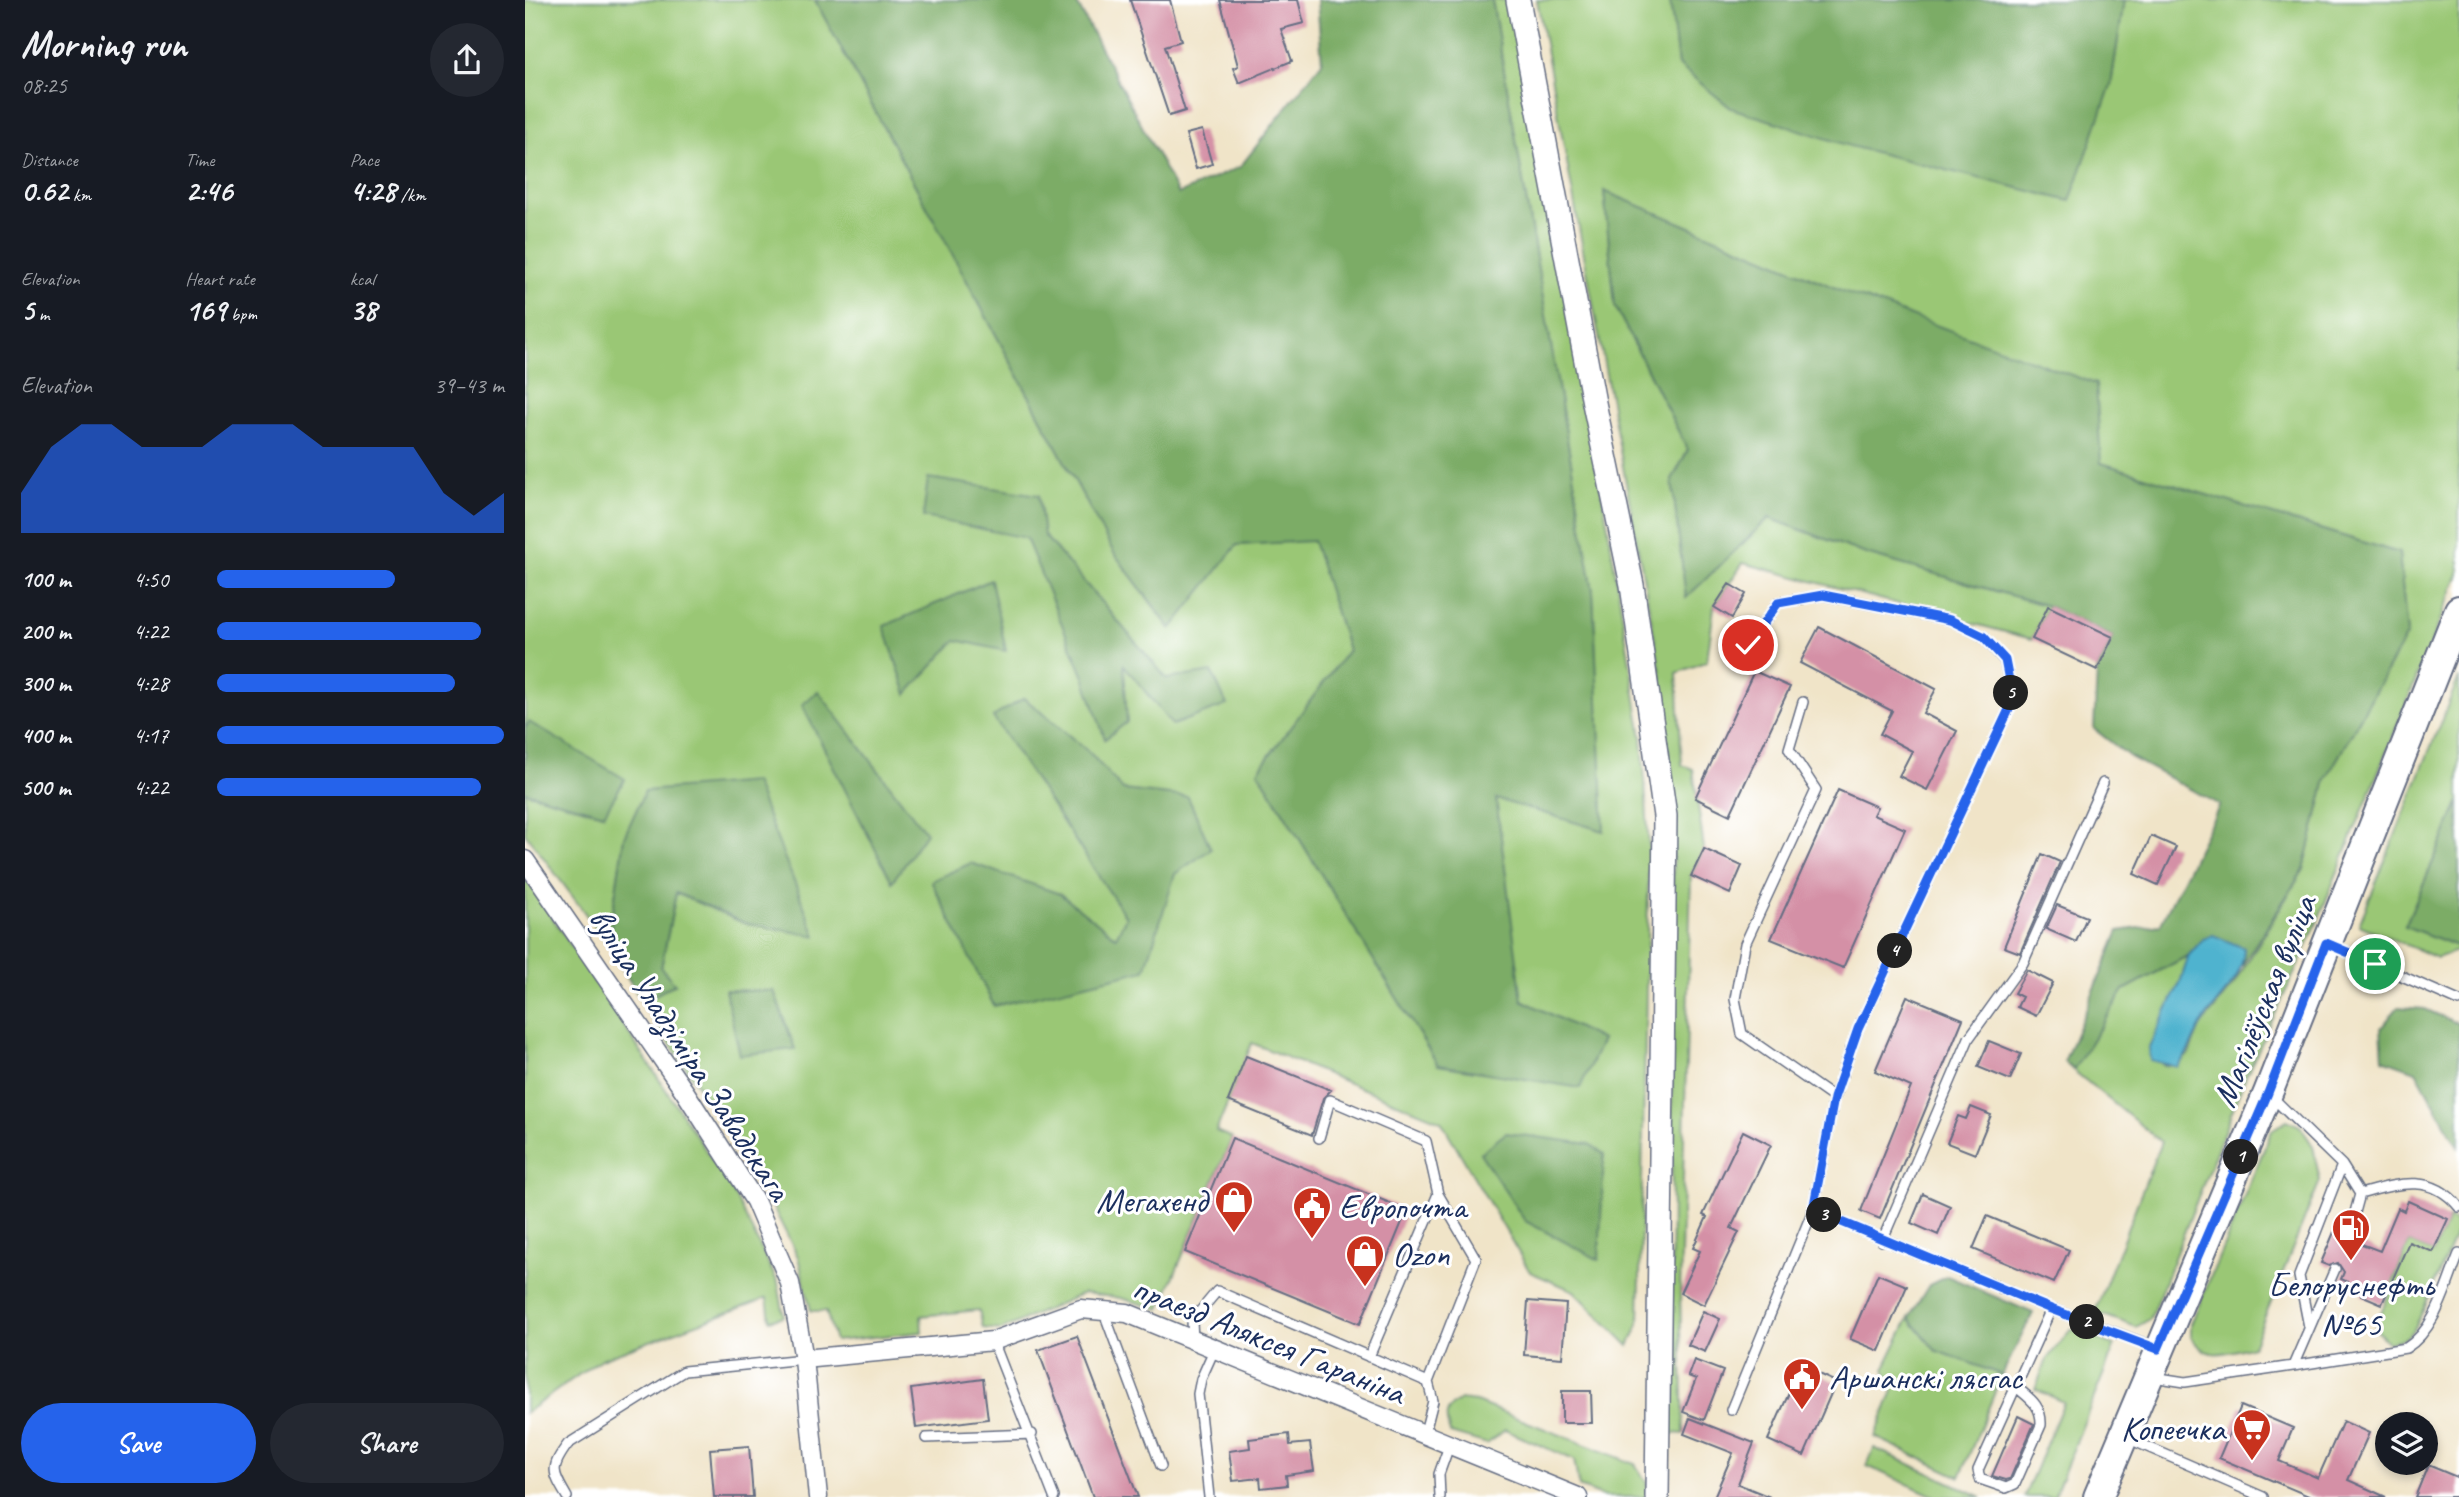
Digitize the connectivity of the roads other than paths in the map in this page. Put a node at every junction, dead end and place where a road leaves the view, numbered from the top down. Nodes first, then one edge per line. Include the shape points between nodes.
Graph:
1 (1518, 0) edge
2 (2459, 610) edge
3 (1748, 645) dead end
4 (1803, 702) dead end
5 (2103, 783) dead end
6 (525, 860) edge
7 (2326, 943) junction
8 (2458, 999) edge
9 (2268, 1093) junction
10 (1834, 1098) junction
11 (1319, 1138) dead end
12 (2342, 1165) junction
13 (1438, 1194) junction
14 (2360, 1194) junction
15 (2459, 1207) edge
16 (1813, 1210) junction
17 (2348, 1238) dead end
18 (1882, 1241) junction
19 (2459, 1254) edge
20 (2335, 1269) dead end
21 (1103, 1308) junction
22 (2051, 1309) junction
23 (2309, 1329) junction
24 (1192, 1340) junction
25 (993, 1341) junction
26 (1214, 1349) junction
27 (2158, 1349) junction
28 (1369, 1357) junction
29 (804, 1359) junction
30 (2293, 1366) junction
31 (2147, 1376) junction
32 (1428, 1382) junction
33 (2015, 1386) junction
34 (1731, 1410) dead end
35 (1032, 1434) junction
36 (1424, 1436) junction
37 (2122, 1436) junction
38 (926, 1438) dead end
39 (1449, 1446) junction
40 (1161, 1466) dead end
41 (567, 1497) edge
42 (818, 1497) edge
43 (1054, 1497) edge
44 (1209, 1497) edge
45 (1440, 1497) edge
46 (1578, 1497) edge
47 (1657, 1497) edge
48 (2098, 1497) edge
49 (2263, 1497) edge

1 - 47 street via 1632,585 1665,816
2 - 7 main road, Магілёўская вуліца
3 - 10 lane via 1778,603 1823,595 1950,620 1983,636 2005,660 2013,701 1858,1029
4 - 10 lane via 1789,749 1816,790 1745,944 1735,999 1742,1034
5 - 18 lane via 2023,963 1969,1038
6 - 29 street, вуліца Уладзіміра Завадскага via 755,1202 790,1283
7 - 8 lane
7 - 9 main road, Магілёўская вуліца
9 - 12 lane
9 - 27 main road, Магілёўская вуліца
10 - 16 lane
11 - 13 lane via 1330,1100 1426,1141
12 - 14 lane
12 - 23 lane via 2299,1276
13 - 28 lane
13 - 32 lane via 1476,1259
14 - 15 lane via 2406,1181 2428,1184 2449,1195
14 - 17 lane
16 - 18 lane
16 - 34 lane
18 - 22 lane
19 - 30 lane via 2419,1340 2406,1348
20 - 23 lane
21 - 24 street, праезд Аляксея Гараніна
21 - 25 street, праезд Аляксея Гараніна via 1081,1309
21 - 40 lane
22 - 27 lane
22 - 33 lane
23 - 30 lane
24 - 26 street, праезд Аляксея Гараніна
24 - 28 lane via 1192,1321 1217,1291
25 - 29 street, праезд Аляксея Гараніна
25 - 35 lane
26 - 36 street, праезд Аляксея Гараніна
26 - 44 lane via 1198,1395
27 - 31 main road, Магілёўская вуліца
28 - 32 lane
29 - 41 lane via 684,1371 568,1444 555,1461 554,1476
29 - 42 street, вуліца Уладзіміра Завадскага
30 - 31 lane via 2185,1382
31 - 37 main road, Магілёўская вуліца
32 - 36 lane via 1433,1401
33 - 33 lane via 1978,1470 1980,1479 2006,1488 2015,1484 2041,1425 2037,1405
35 - 38 lane
35 - 43 lane
36 - 39 street, праезд Аляксея Гараніна
37 - 48 main road, Магілёўская вуліца
37 - 49 lane
39 - 45 lane via 1439,1474
39 - 46 street, праезд Аляксея Гараніна

